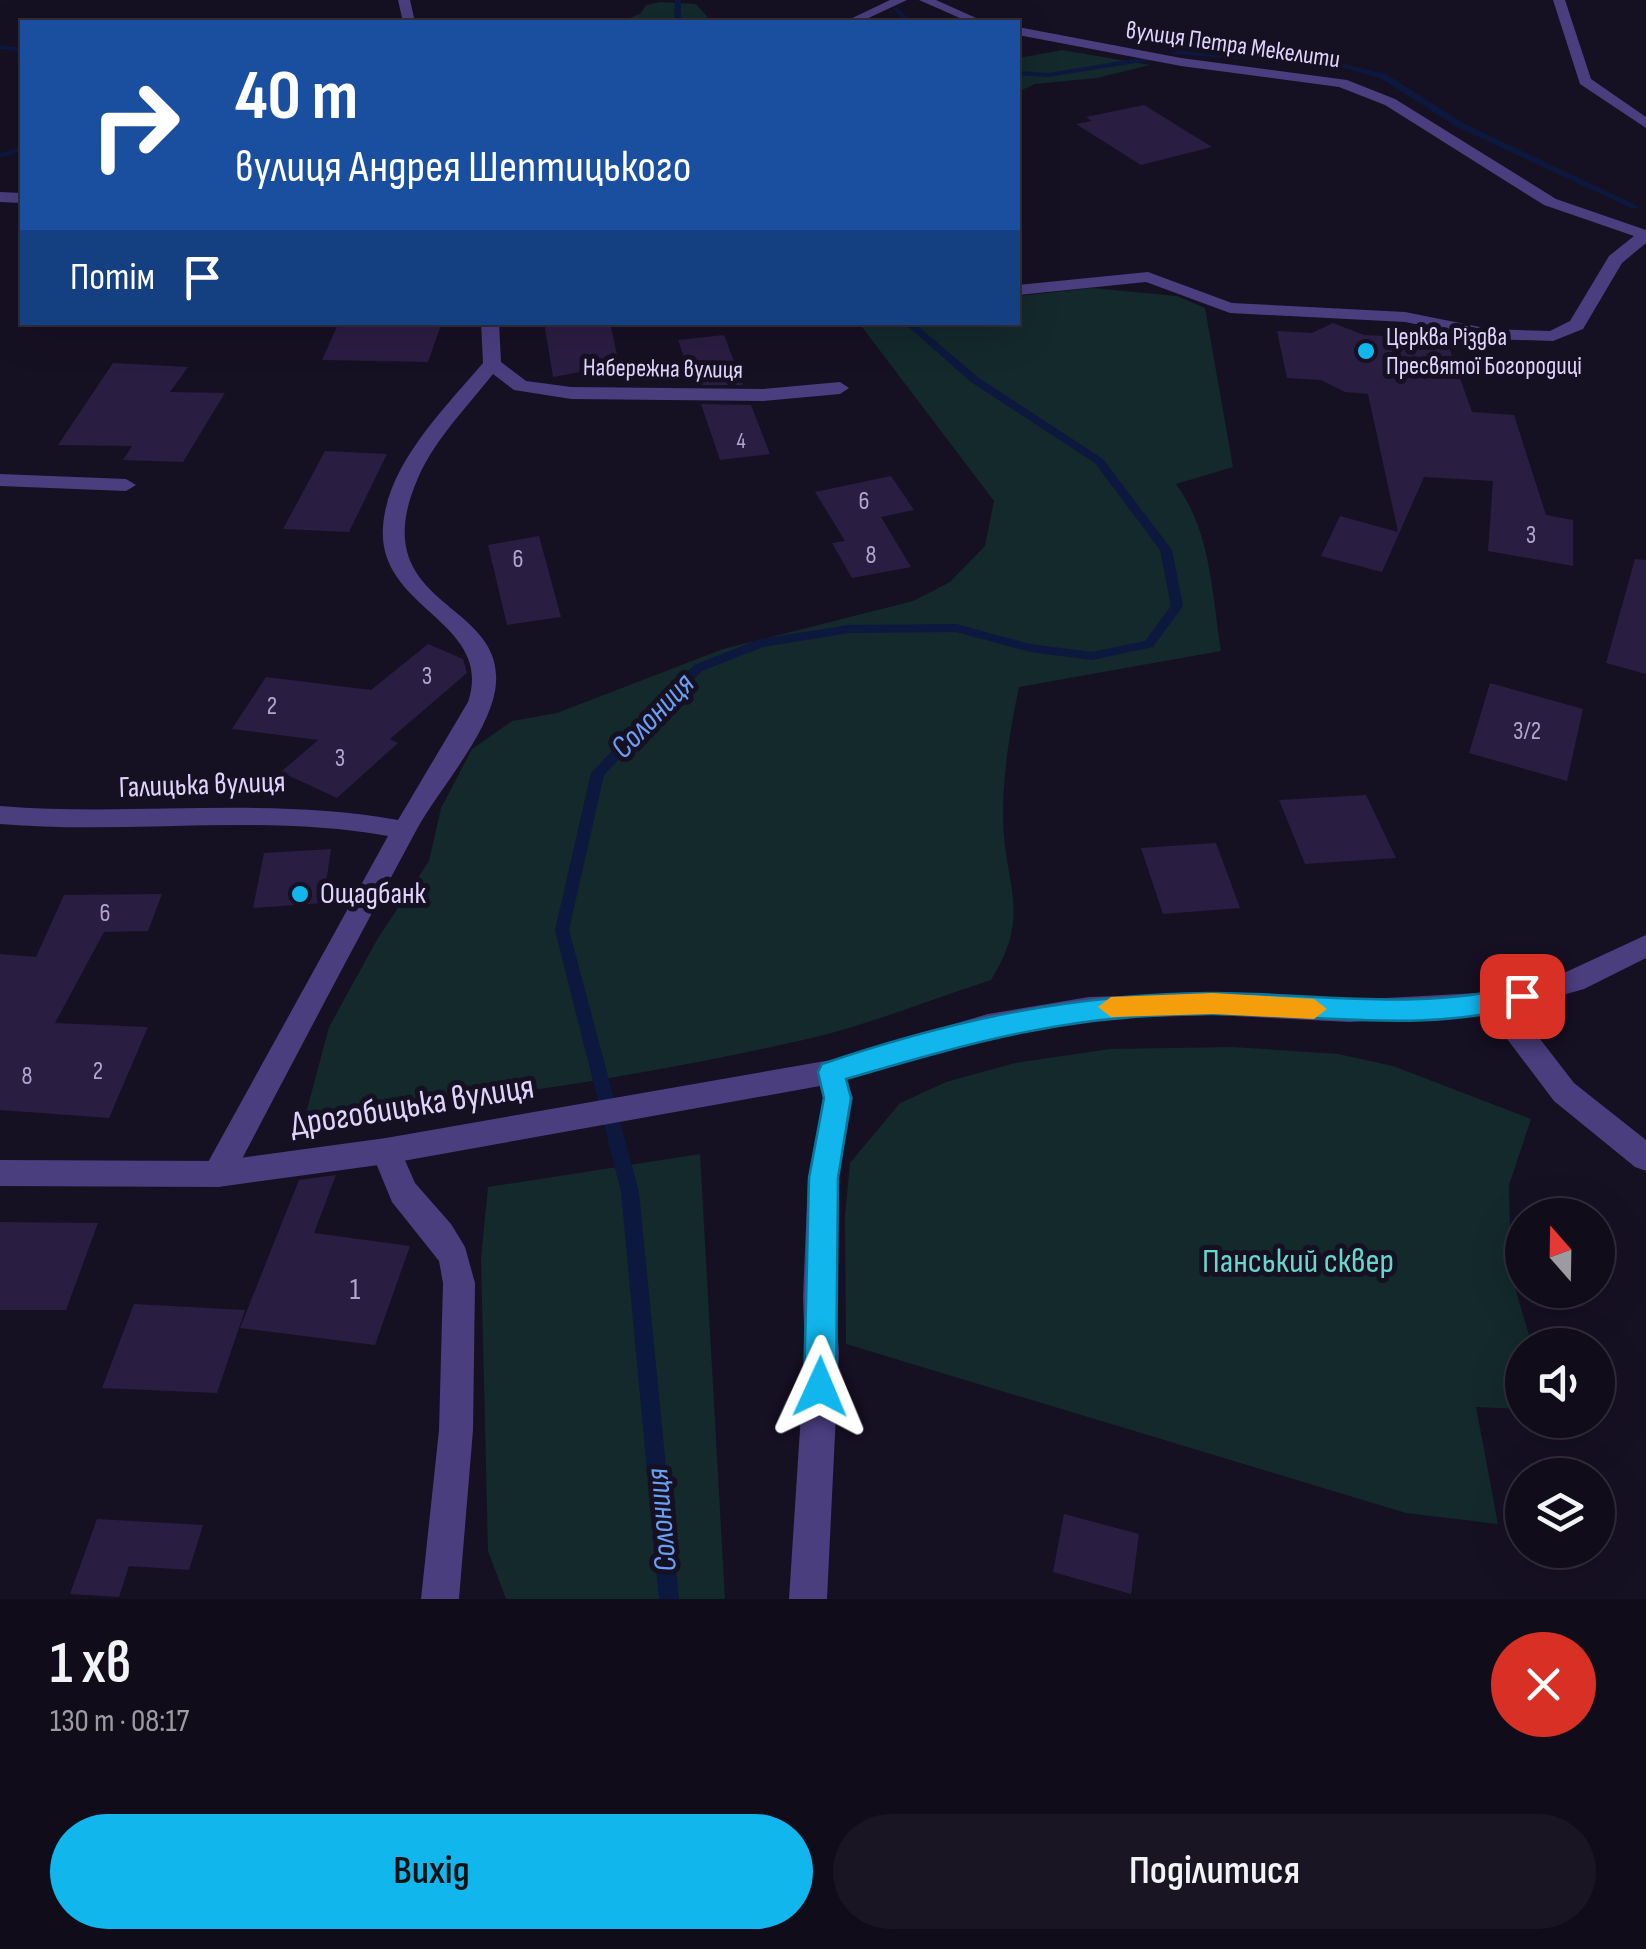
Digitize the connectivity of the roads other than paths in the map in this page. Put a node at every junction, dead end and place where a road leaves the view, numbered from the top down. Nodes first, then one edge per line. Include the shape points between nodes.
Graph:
1 (900, 0) edge
2 (924, 0) edge
3 (1559, 0) edge
4 (855, 20) edge
5 (974, 20) edge
6 (1020, 31) edge
7 (1645, 120) edge
8 (1646, 235) edge
9 (1020, 290) edge
10 (490, 325) edge
11 (492, 364) junction
12 (840, 388) dead end
13 (0, 480) edge
14 (126, 485) dead end
15 (0, 815) edge
16 (404, 830) junction
17 (1646, 946) edge
18 (1496, 1002) junction
19 (831, 1072) junction
20 (386, 1150) junction
21 (1646, 1158) edge
22 (0, 1174) edge
23 (218, 1174) junction
24 (440, 1599) edge
25 (808, 1599) edge

1 - 4 street
2 - 5 street
3 - 7 street via 1585,82
6 - 8 street, вулиця Петра Мекелити via 1342,83 1390,102 1550,202
8 - 9 street via 1616,260 1577,325 1553,336 1490,334 1405,317 1230,308 1148,277
10 - 11 street
11 - 12 street, Набережна вулиця via 521,386 570,393 763,395
11 - 16 street via 424,448 397,506 394,549 405,579 475,639 487,664 484,694
13 - 14 street
15 - 16 street, Галицька вулиця via 79,822 325,814
16 - 23 street
17 - 18 street, Дрогобицька вулиця via 1574,982
18 - 19 street, Дрогобицька вулиця via 1349,1011 1213,1004 1089,1008 988,1026
18 - 21 street via 1564,1092
19 - 20 street, Дрогобицька вулиця
19 - 25 street via 838,1098 824,1178
20 - 23 street, Дрогобицька вулиця
20 - 24 street via 403,1192 454,1257 459,1283 456,1430
22 - 23 street, Дрогобицька вулиця

